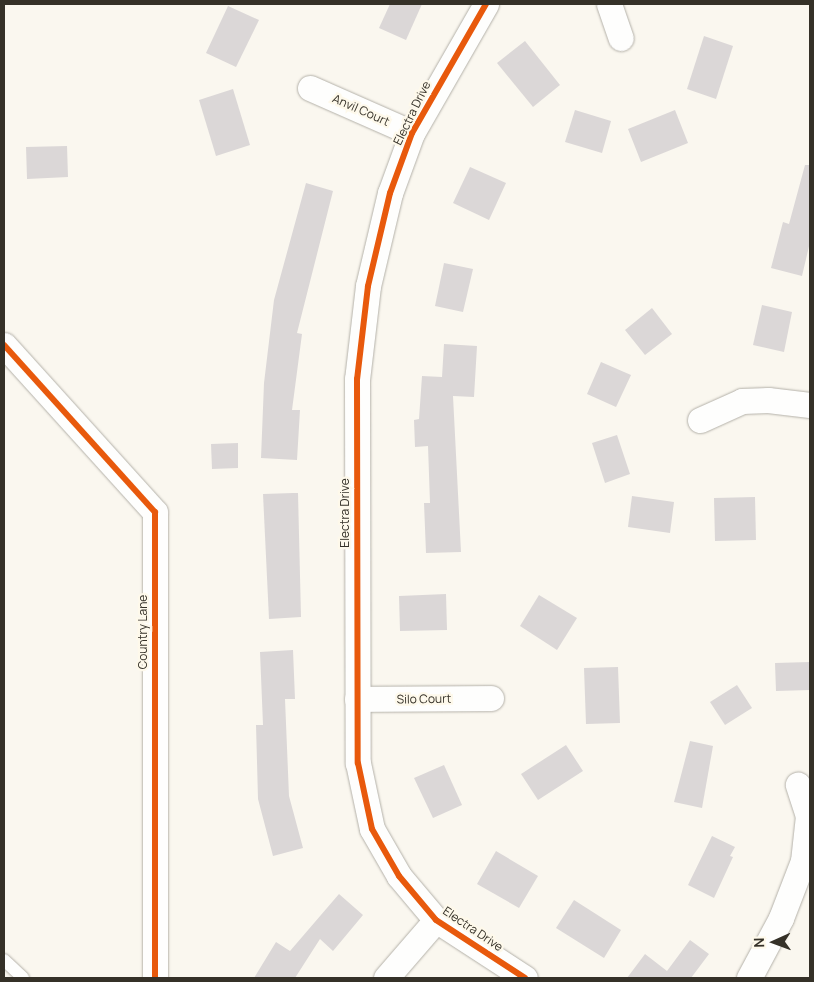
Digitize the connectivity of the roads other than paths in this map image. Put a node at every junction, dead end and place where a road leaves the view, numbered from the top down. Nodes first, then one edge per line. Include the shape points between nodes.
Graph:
1 (486, 4) edge
2 (609, 4) edge
3 (621, 38) dead end
4 (310, 88) dead end
5 (412, 133) junction
6 (4, 344) edge
7 (810, 405) edge
8 (700, 420) dead end
9 (491, 698) dead end
10 (357, 699) junction
11 (798, 785) dead end
12 (436, 920) junction
13 (4, 960) edge
14 (23, 978) edge
15 (154, 978) edge
16 (386, 978) edge
17 (525, 978) edge
18 (749, 978) edge

1 - 5 street, Electra Drive
2 - 3 street
4 - 5 street, Anvil Court
5 - 10 street, Electra Drive via 378,242 360,336 356,389
6 - 15 street, Country Lane via 155,512
7 - 8 street via 768,400 742,402
9 - 10 street, Silo Court
10 - 12 street, Electra Drive via 358,763 372,829 399,876
11 - 18 street via 808,816 803,861 781,918
12 - 16 street
12 - 17 street, Electra Drive
13 - 14 lane

